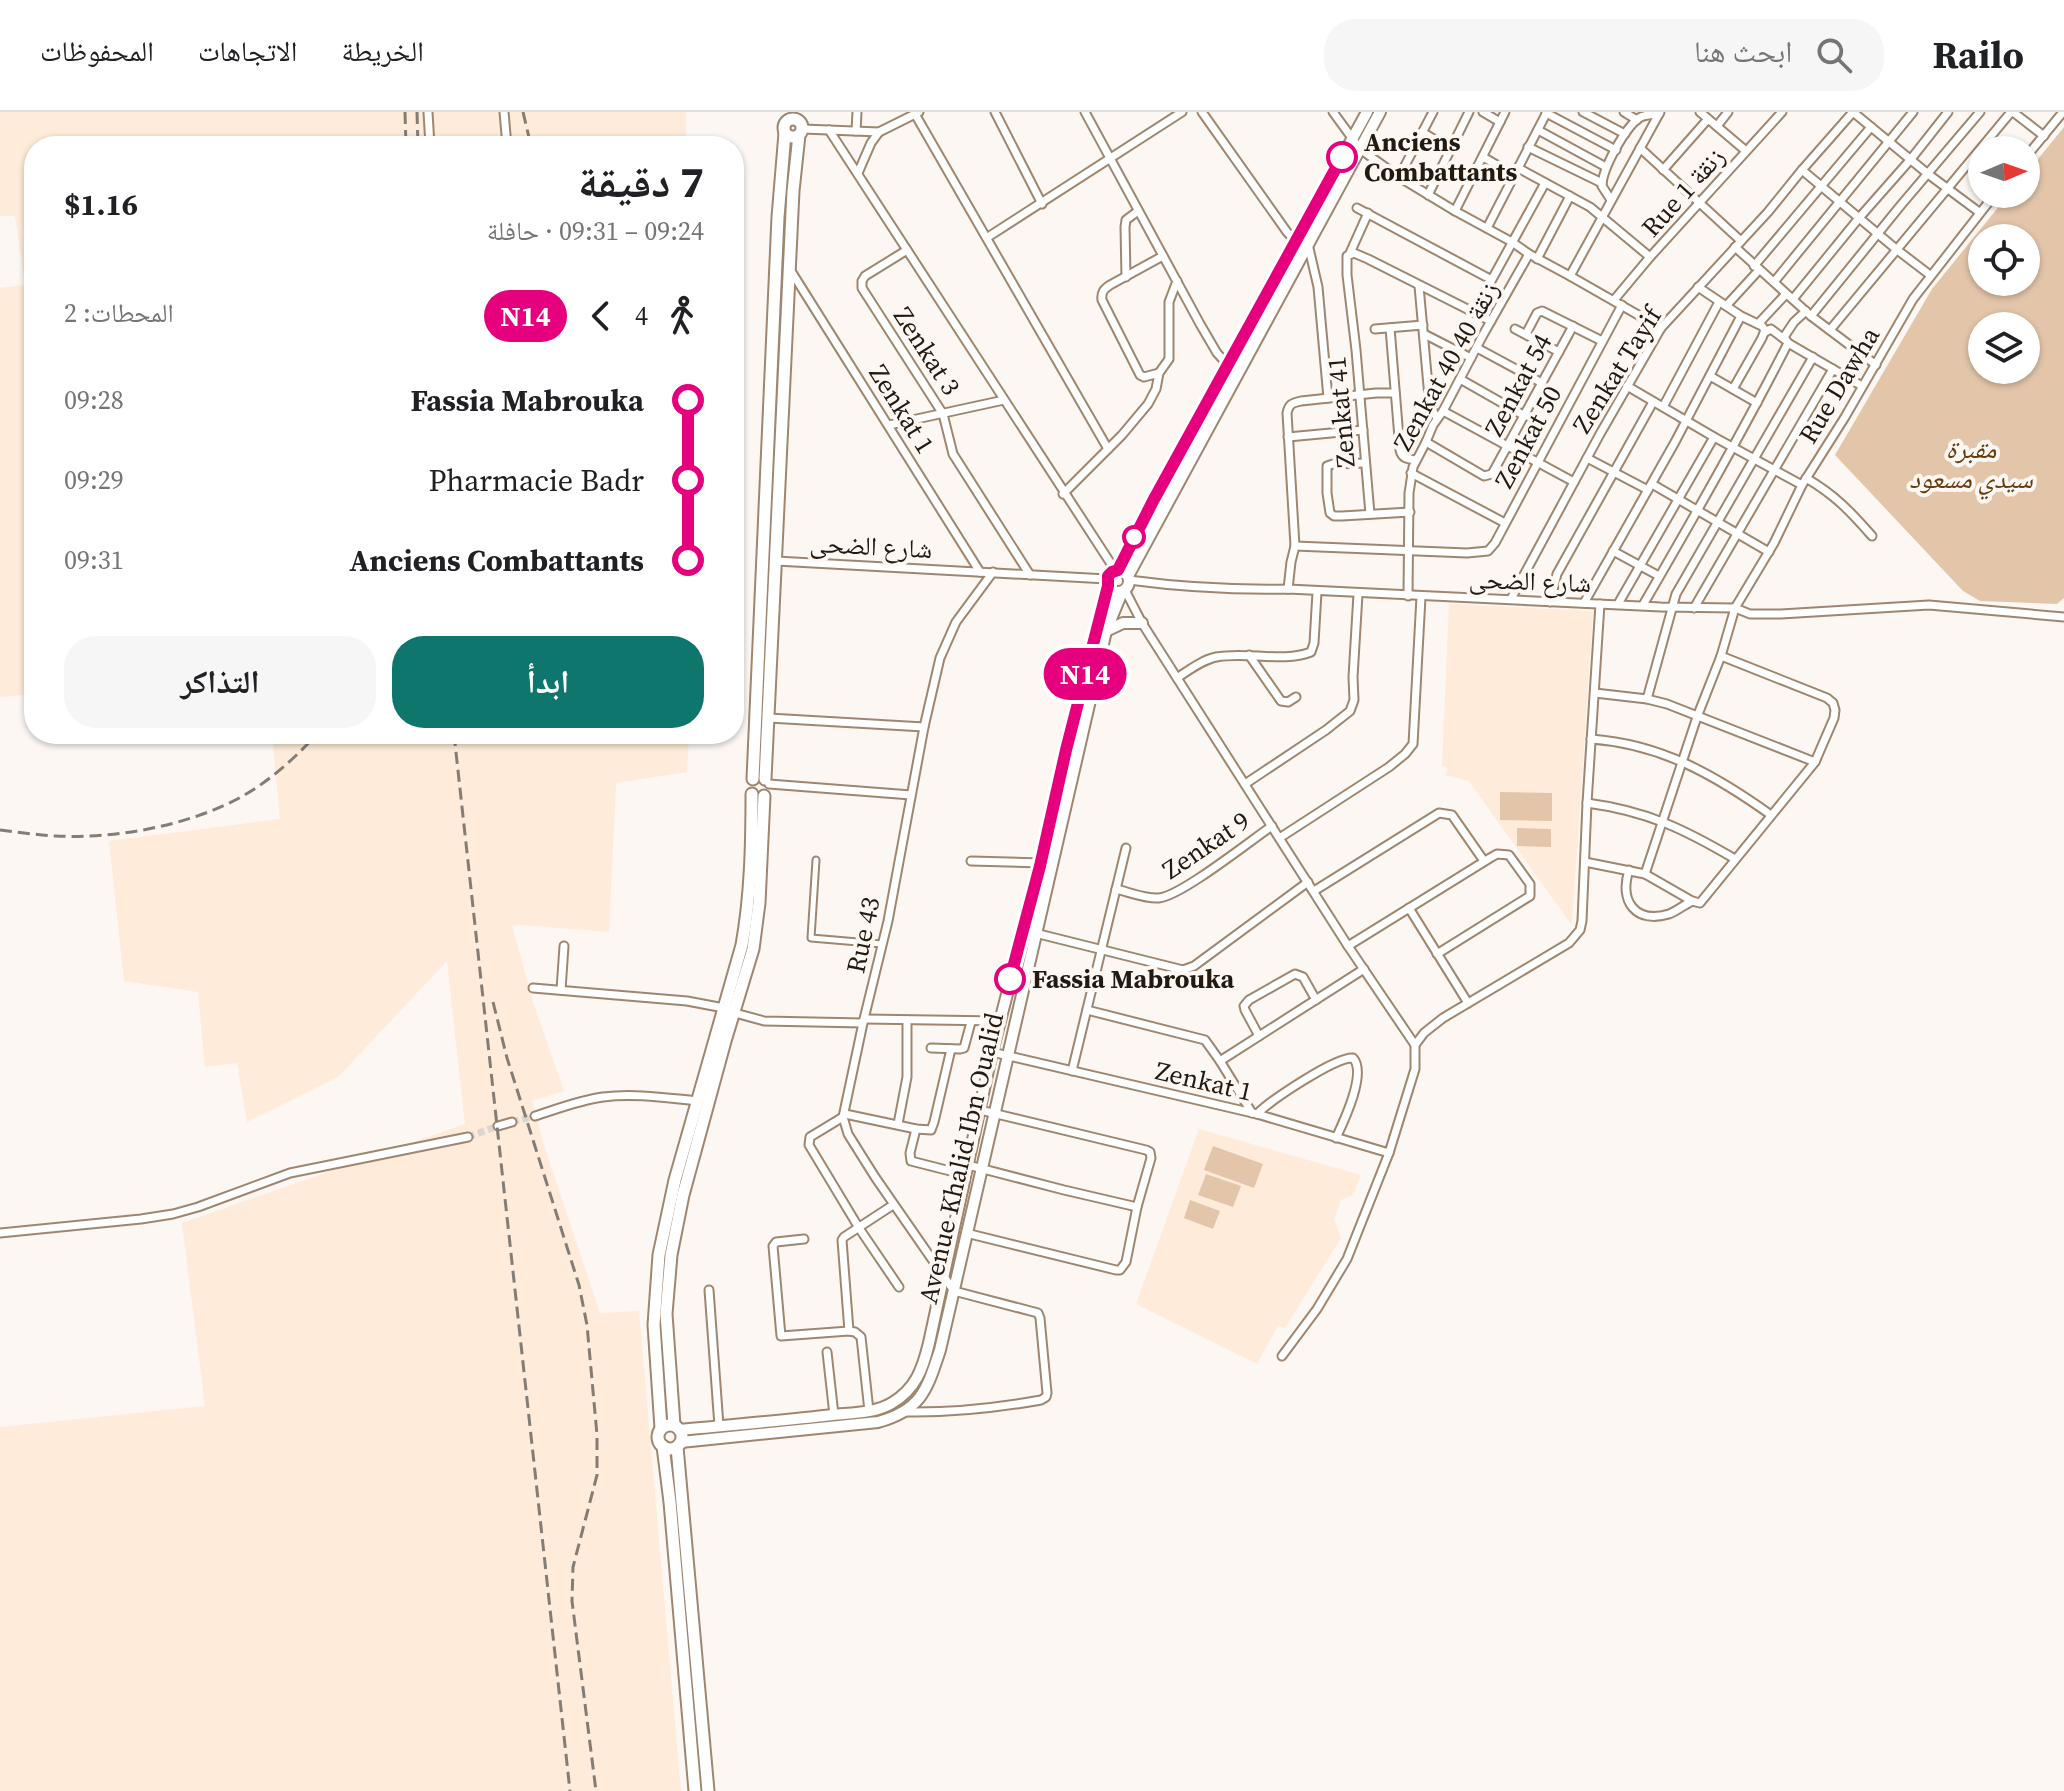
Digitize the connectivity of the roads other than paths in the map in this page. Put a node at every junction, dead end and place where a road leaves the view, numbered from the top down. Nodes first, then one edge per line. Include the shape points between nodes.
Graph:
1 (428, 112) edge
2 (504, 112) edge
3 (857, 112) edge
4 (995, 112) edge
5 (1085, 112) edge
6 (1182, 112) edge
7 (1202, 112) edge
8 (1333, 112) edge
9 (1367, 112) edge
10 (1380, 112) edge
11 (1433, 112) edge
12 (1469, 112) edge
13 (1483, 112) edge
14 (1505, 112) edge
15 (1583, 112) edge
16 (1624, 112) edge
17 (1700, 112) edge
18 (1728, 112) edge
19 (1766, 112) edge
20 (1782, 112) edge
21 (1853, 112) edge
22 (1913, 112) edge
23 (1948, 112) edge
24 (1980, 112) edge
25 (2012, 112) edge
26 (2063, 112) edge
27 (917, 113) edge
28 (1546, 113) edge
29 (1659, 113) edge
30 (1708, 119) junction
31 (1637, 120) junction
32 (1775, 120) junction
33 (786, 122) edge
34 (1500, 122) junction
35 (800, 124) edge
36 (1717, 126) junction
37 (1871, 127) junction
38 (829, 130) junction
39 (1538, 130) junction
40 (856, 131) junction
41 (879, 132) junction
42 (1422, 132) junction
43 (1625, 134) junction
44 (429, 136) edge
45 (506, 136) edge
46 (2044, 136) junction
47 (1353, 138) junction
48 (1889, 141) junction
49 (2040, 141) edge
50 (1528, 147) junction
51 (1640, 148) junction
52 (1360, 149) junction
53 (1450, 149) junction
54 (1616, 150) junction
55 (1746, 151) junction
56 (1483, 157) junction
57 (1911, 159) junction
58 (1109, 160) junction
59 (1606, 167) junction
60 (1663, 170) junction
61 (1802, 170) junction
62 (1516, 171) junction
63 (858, 173) junction
64 (1928, 174) junction
65 (1399, 177) junction
66 (1545, 183) junction
67 (1602, 183) junction
68 (1821, 187) junction
69 (1947, 188) junction
70 (1428, 195) junction
71 (1570, 196) junction
72 (1611, 200) junction
73 (1839, 201) junction
74 (1042, 204) junction
75 (1700, 204) junction
76 (1357, 208) dead end
77 (1983, 208) edge
78 (1138, 211) junction
79 (1455, 211) junction
80 (1979, 212) junction
81 (1368, 213) junction
82 (1603, 216) junction
83 (1859, 218) junction
84 (1487, 228) junction
85 (1878, 233) junction
86 (988, 237) junction
87 (1296, 242) junction
88 (1512, 242) junction
89 (1738, 244) junction
90 (1307, 247) junction
91 (1896, 249) junction
92 (907, 250) junction
93 (1350, 253) junction
94 (1529, 254) junction
95 (1163, 256) junction
96 (1650, 257) junction
97 (1537, 259) junction
98 (1756, 268) junction
99 (789, 269) junction
100 (1930, 275) junction
101 (1570, 276) junction
102 (1126, 277) junction
103 (1490, 279) junction
104 (1177, 281) junction
105 (1774, 282) junction
106 (1419, 286) junction
107 (1698, 287) junction
108 (1790, 297) junction
109 (1618, 302) junction
110 (1722, 304) junction
111 (1474, 312) junction
112 (1809, 313) junction
113 (1741, 316) junction
114 (1491, 321) junction
115 (1758, 324) junction
116 (1573, 326) junction
117 (1390, 328) junction
118 (1661, 328) junction
119 (1375, 329) dead end
120 (1423, 329) junction
121 (1515, 329) dead end
122 (1830, 330) junction
123 (1765, 332) junction
124 (1526, 334) junction
125 (1602, 341) junction
126 (1786, 341) junction
127 (1477, 348) junction
128 (1559, 352) junction
129 (1813, 357) junction
130 (1471, 358) junction
131 (1228, 365) junction
132 (1876, 365) junction
133 (1833, 369) junction
134 (1159, 373) junction
135 (1710, 376) junction
136 (1460, 379) junction
137 (1542, 383) junction
138 (1627, 386) junction
139 (1862, 386) junction
140 (1733, 389) junction
141 (1395, 393) junction
142 (1360, 395) junction
143 (1328, 398) junction
144 (1004, 400) junction
145 (1653, 402) junction
146 (1757, 403) junction
147 (1663, 407) junction
148 (1443, 411) junction
149 (943, 414) junction
150 (1525, 416) junction
151 (1437, 418) junction
152 (1686, 420) junction
153 (889, 425) junction
154 (1363, 430) junction
155 (1288, 437) junction
156 (1714, 437) junction
157 (1426, 442) junction
158 (1508, 447) junction
159 (1733, 448) junction
160 (1108, 449) junction
161 (1587, 458) junction
162 (1416, 460) junction
163 (1754, 460) junction
164 (1365, 463) junction
165 (1538, 463) junction
166 (1774, 471) junction
167 (1615, 472) junction
168 (1411, 473) junction
169 (1574, 482) junction
170 (1804, 482) junction
171 (1650, 487) junction
172 (1063, 494) junction
173 (1678, 498) junction
174 (1698, 510) junction
175 (1410, 512) junction
176 (1370, 514) junction
177 (1718, 522) junction
178 (1505, 523) junction
179 (1738, 533) junction
180 (1872, 536) dead end
181 (1295, 546) junction
182 (1409, 551) junction
183 (1613, 551) junction
184 (1769, 552) junction
185 (776, 561) junction
186 (1640, 566) junction
187 (980, 572) junction
188 (993, 572) junction
189 (1030, 575) junction
190 (1112, 576) junction
191 (1659, 576) junction
192 (1126, 584) junction
193 (1288, 589) junction
194 (1317, 592) junction
195 (1358, 594) junction
196 (1408, 596) junction
197 (1421, 597) junction
198 (1511, 599) junction
199 (1550, 602) junction
200 (1584, 603) junction
201 (1600, 604) junction
202 (1618, 604) junction
203 (1643, 605) junction
204 (1672, 607) junction
205 (1694, 608) junction
206 (1735, 608) junction
207 (2064, 617) edge
208 (1142, 623) junction
209 (1106, 631) junction
210 (1249, 655) junction
211 (1721, 656) junction
212 (1177, 678) junction
213 (1595, 693) junction
214 (1296, 697) dead end
215 (1647, 699) junction
216 (1697, 717) junction
217 (769, 718) junction
218 (924, 727) junction
219 (1591, 739) junction
220 (1682, 762) junction
221 (1815, 762) junction
222 (1245, 784) junction
223 (761, 787) junction
224 (911, 795) junction
225 (1587, 803) junction
226 (1771, 815) junction
227 (1664, 822) junction
228 (1272, 826) junction
229 (1281, 837) junction
230 (1126, 848) dead end
231 (1735, 859) junction
232 (816, 860) dead end
233 (971, 861) dead end
234 (1484, 861) junction
235 (1585, 862) junction
236 (1629, 870) junction
237 (1042, 871) junction
238 (1645, 874) junction
239 (1308, 882) junction
240 (1116, 889) junction
241 (1314, 891) junction
242 (1692, 901) junction
243 (1409, 908) junction
244 (1023, 930) junction
245 (1036, 933) junction
246 (882, 944) junction
247 (564, 946) dead end
248 (1348, 946) junction
249 (1101, 949) junction
250 (1437, 954) junction
251 (1364, 969) junction
252 (533, 988) dead end
253 (561, 990) junction
254 (1316, 1000) junction
255 (1468, 1003) junction
256 (730, 1010) junction
257 (1087, 1010) junction
258 (907, 1020) junction
259 (864, 1021) junction
260 (999, 1021) junction
261 (971, 1022) junction
262 (1259, 1036) junction
263 (1415, 1045) junction
264 (931, 1048) dead end
265 (951, 1049) junction
266 (992, 1052) junction
267 (1007, 1056) junction
268 (1220, 1061) junction
269 (1072, 1071) junction
270 (698, 1101) junction
271 (980, 1110) junction
272 (994, 1112) junction
273 (1255, 1114) junction
274 (535, 1116) tunnel mouth
275 (844, 1116) junction
276 (512, 1122) tunnel mouth
277 (898, 1124) junction
278 (498, 1126) tunnel mouth
279 (916, 1129) junction
280 (468, 1137) tunnel mouth
281 (1336, 1138) junction
282 (1389, 1153) junction
283 (981, 1168) junction
284 (967, 1170) junction
285 (893, 1205) junction
286 (1137, 1207) junction
287 (859, 1228) junction
288 (0, 1233) edge
289 (966, 1233) junction
290 (804, 1239) dead end
291 (943, 1277) junction
292 (899, 1287) dead end
293 (709, 1290) dead end
294 (954, 1291) junction
295 (849, 1331) junction
296 (827, 1352) dead end
297 (1282, 1356) dead end
298 (869, 1411) junction
299 (904, 1412) junction
300 (834, 1415) junction
301 (719, 1426) junction
302 (675, 1434) junction
303 (663, 1446) junction
304 (695, 1791) edge
305 (708, 1791) edge

1 - 44 street
2 - 45 street
3 - 40 street
4 - 74 street
5 - 58 street
6 - 58 street
7 - 87 street
8 - 47 street
9 - 47 main road, Avenue Khalid Ibn Oualid
10 - 52 main road, Avenue Khalid Ibn Oualid
11 - 42 street
12 - 53 street
13 - 34 street
14 - 34 street
15 - 43 street
16 - 31 street
17 - 30 street
18 - 36 street
19 - 32 street
20 - 32 street, Rue 1 زنقة
21 - 37 street
21 - 61 street, Zenkat Tayif
22 - 48 street
23 - 57 street
24 - 64 street
25 - 46 street
25 - 69 street
26 - 46 street
27 - 41 street
27 - 86 street
28 - 39 street
28 - 54 street
29 - 31 street
29 - 51 street
30 - 36 street
30 - 60 street
31 - 43 street
32 - 55 street, Rue 1 زنقة
33 - 35 main road via 794,119
33 - 35 main road via 792,138
33 - 223 main road via 777,222
34 - 56 street
35 - 38 street
35 - 99 main road
36 - 55 street
37 - 48 street
37 - 68 street
38 - 40 street
38 - 63 street
39 - 50 street
39 - 59 street
40 - 41 street
41 - 63 street
42 - 53 street
42 - 65 street
43 - 54 street
46 - 49 street
47 - 52 street
47 - 87 main road, Avenue Khalid Ibn Oualid
48 - 57 street
48 - 73 street
50 - 62 street
50 - 67 street
51 - 60 street
51 - 72 street
52 - 65 street
52 - 90 main road, Avenue Khalid Ibn Oualid
53 - 70 street
54 - 59 street
55 - 75 street, Rue 1 زنقة
56 - 62 street
56 - 79 street
57 - 64 street
57 - 83 street
58 - 74 street
58 - 78 street
59 - 67 street
60 - 75 street
61 - 68 street
61 - 89 street, Zenkat Tayif
62 - 66 street
62 - 84 street
63 - 92 street
64 - 69 street
64 - 85 street
65 - 70 street
66 - 71 street
66 - 88 street
67 - 72 street
68 - 73 street
68 - 98 street
69 - 80 street
69 - 91 street
70 - 79 street
71 - 82 street
71 - 97 street
72 - 82 street
73 - 83 street
73 - 105 street
74 - 86 street
75 - 89 street
75 - 96 street, Rue 1 زنقة
76 - 81 street
77 - 80 street, Rue Dawha
78 - 95 street
78 - 102 street via 1126,220
79 - 84 street
80 - 100 street, Rue Dawha
81 - 93 street
81 - 103 street
82 - 96 street
82 - 101 street
83 - 85 street
83 - 108 street
84 - 88 street
85 - 91 street
85 - 112 street
86 - 160 street
87 - 90 street
87 - 131 main road, Avenue Khalid Ibn Oualid
88 - 94 street
88 - 103 street
89 - 98 street
89 - 107 street, Zenkat Tayif
90 - 143 street via 1318,287
90 - 192 main road, Avenue Khalid Ibn Oualid
91 - 100 street
91 - 122 street
92 - 144 street
92 - 149 street, Zenkat 3 via 865,276 862,288
93 - 106 street
93 - 142 street, Zenkat 41 via 1346,261
94 - 97 street
94 - 114 street, Zenkat 40 زنقة 40
95 - 102 street
95 - 104 street
96 - 109 street, Rue 1 زنقة
97 - 101 street
98 - 105 street
98 - 110 street
99 - 153 street, Zenkat 1
99 - 185 main road
100 - 132 street, Rue Dawha
101 - 109 street
102 - 134 street via 1104,290 1102,300 1140,375
103 - 111 street
104 - 131 street
104 - 134 street via 1169,302 1170,355
105 - 108 street
106 - 111 street
106 - 120 street
107 - 110 street
107 - 118 street, Zenkat Tayif
108 - 112 street
108 - 115 street
109 - 118 street
109 - 125 street, Zenkat 50
110 - 113 street
110 - 147 street
111 - 114 street
112 - 122 street
112 - 126 street via 1794,322
113 - 115 street
113 - 135 street
114 - 127 street, Zenkat 40 زنقة 40
115 - 123 street
116 - 124 street via 1539,311
116 - 125 street, Zenkat 54
116 - 128 street, Zenkat 54
117 - 119 street
117 - 120 street
117 - 141 street
118 - 138 street, Zenkat Tayif
120 - 130 street
120 - 151 street via 1429,397
121 - 124 street
122 - 132 street
123 - 126 street via 1771,329
123 - 140 street
124 - 128 street
125 - 165 street, Zenkat 50
126 - 129 street
126 - 146 street
127 - 130 street, Zenkat 40 زنقة 40
127 - 137 street
128 - 137 street, Zenkat 54
129 - 133 street
129 - 163 street
130 - 136 street, Zenkat 40 زنقة 40
131 - 190 main road, Avenue Khalid Ibn Oualid
132 - 139 street, Rue Dawha
133 - 139 street
133 - 166 street
134 - 160 street via 1148,404
135 - 140 street
135 - 152 street
136 - 148 street, Zenkat 40 زنقة 40
136 - 150 street
137 - 150 street, Zenkat 54
138 - 145 street
138 - 161 street, Zenkat Tayif
139 - 170 street, Rue Dawha
140 - 146 street
141 - 142 street
141 - 162 street via 1401,454
142 - 143 street
142 - 154 street, Zenkat 41
143 - 155 street via 1289,404
144 - 149 street
144 - 172 street
145 - 147 street
145 - 167 street
146 - 159 street
147 - 152 street
148 - 151 street, Zenkat 40 زنقة 40
148 - 158 street
149 - 153 street
149 - 189 street, Zenkat 3 via 953,454
150 - 158 street, Zenkat 54
151 - 157 street, Zenkat 40 زنقة 40
152 - 156 street
152 - 171 street
153 - 187 street, Zenkat 1
154 - 155 street
154 - 164 street, Zenkat 41
155 - 181 street
156 - 159 street
156 - 173 street
157 - 158 street, Zenkat 54 via 1487,477
157 - 162 street, Zenkat 40 زنقة 40
158 - 165 street
159 - 163 street
159 - 174 street
160 - 172 street
161 - 167 street
161 - 169 street, Zenkat Tayif
162 - 168 street, Zenkat 40 زنقة 40
163 - 166 street
163 - 177 street
164 - 176 street, Zenkat 41
164 - 176 street via 1327,466 1328,509 1334,516
165 - 169 street
165 - 178 street, Zenkat 50
166 - 170 street
166 - 179 street
167 - 171 street
167 - 199 street via 1557,574
168 - 175 street, Zenkat 40 زنقة 40
168 - 178 street
169 - 198 street, Zenkat Tayif
170 - 180 street via 1828,490
170 - 184 street, Rue Dawha
171 - 173 street
171 - 183 street
172 - 190 street
173 - 174 street
173 - 186 street
174 - 177 street
174 - 191 street
175 - 176 street
175 - 182 street, Zenkat 40 زنقة 40
177 - 179 street
177 - 204 street
178 - 182 street, Zenkat 50 via 1488,551
179 - 184 street
179 - 205 street
181 - 182 street
181 - 193 street
182 - 196 street, Zenkat 40 زنقة 40
183 - 186 street
183 - 200 street
184 - 206 street, Rue Dawha
185 - 187 street, شارع الضحى
185 - 217 main road
186 - 191 street
186 - 202 street
187 - 188 street, شارع الضحى
188 - 189 street, شارع الضحى
188 - 218 street, Rue 43 via 944,647
189 - 190 street, شارع الضحى
190 - 192 main road via 1124,571
190 - 192 main road via 1115,592
190 - 237 main road, Avenue Khalid Ibn Oualid via 1066,750
191 - 203 street
192 - 193 street, شارع الضحى
192 - 208 street
192 - 209 main road, Avenue Khalid Ibn Oualid
193 - 194 street, شارع الضحى
194 - 195 street, شارع الضحى
194 - 210 street via 1311,652
195 - 196 street, شارع الضحى
195 - 222 street via 1350,711
196 - 197 street, شارع الضحى
197 - 198 street, شارع الضحى
197 - 229 street via 1413,744 1389,767
198 - 199 street, شارع الضحى
199 - 200 street, شارع الضحى
200 - 201 street, شارع الضحى
201 - 202 street, شارع الضحى
201 - 213 street
202 - 203 street, شارع الضحى
203 - 204 street, شارع الضحى
204 - 205 street, شارع الضحى
204 - 215 street
205 - 206 street, شارع الضحى
206 - 207 street, شارع الضحى via 1764,614 1929,605
206 - 211 street, Rue Dawha
208 - 209 main road via 1123,623
208 - 212 street
209 - 237 main road, Avenue Khalid Ibn Oualid
210 - 212 street via 1210,659
210 - 214 street via 1279,699
211 - 216 street, Rue Dawha
211 - 221 street via 1833,703 1834,718
212 - 222 street
213 - 215 street
213 - 219 street
215 - 216 street
216 - 220 street, Rue Dawha
216 - 221 street
217 - 218 street
217 - 223 main road
218 - 224 street, Rue 43
219 - 220 street via 1622,742
219 - 225 street
220 - 226 street
220 - 227 street, Rue Dawha
221 - 226 street
222 - 228 street
223 - 224 street
223 - 256 main road via 756,869
224 - 246 street, Rue 43
225 - 227 street
225 - 235 street
226 - 231 street
227 - 231 street
227 - 238 street, Rue Dawha
228 - 229 street
228 - 240 street, Zenkat 9 via 1168,896
229 - 239 street
230 - 240 street
231 - 242 street via 1702,901
232 - 246 street via 811,938
233 - 237 street
234 - 241 street via 1452,815 1439,813
234 - 243 street
234 - 250 street via 1509,855 1530,884 1530,896
235 - 236 street
235 - 255 street via 1582,921 1575,937
236 - 238 street
236 - 242 street via 1625,894 1641,913 1672,913
237 - 244 main road, Avenue Khalid Ibn Oualid
237 - 245 main road, Avenue Khalid Ibn Oualid
238 - 242 street
239 - 241 street
239 - 249 street via 1188,968
240 - 249 street
241 - 248 street
243 - 248 street
243 - 250 street
244 - 245 street
244 - 260 main road, Avenue Khalid Ibn Oualid
245 - 249 street
245 - 267 main road, Avenue Khalid Ibn Oualid
246 - 259 street, Rue 43
247 - 253 street
248 - 251 street
249 - 257 street
250 - 255 street
251 - 254 street
251 - 263 street
252 - 253 street
253 - 256 street
254 - 262 street
254 - 262 street via 1298,974 1249,1000 1244,1006
255 - 263 street
256 - 259 street via 764,1021
256 - 270 main road
256 - 302 main road via 671,1255 666,1314
257 - 268 street via 1205,1040
257 - 269 street
258 - 259 street
258 - 261 street
258 - 277 street via 907,1077
259 - 275 street, Rue 43
260 - 261 street
260 - 266 main road, Avenue Khalid Ibn Oualid
261 - 265 street via 964,1048
262 - 268 street
263 - 282 street via 1415,1069
264 - 265 street
265 - 279 street via 932,1128
266 - 267 street, Zenkat 1
266 - 271 main road, Avenue Khalid Ibn Oualid
267 - 269 street, Zenkat 1
267 - 272 main road, Avenue Khalid Ibn Oualid
268 - 273 street
269 - 273 street, Zenkat 1
270 - 274 street via 613,1096
270 - 302 main road via 671,1195 657,1277 654,1325
271 - 272 street
271 - 284 main road, Avenue Khalid Ibn Oualid
272 - 283 main road, Avenue Khalid Ibn Oualid
272 - 286 street via 1150,1152
273 - 281 street, Zenkat 1
273 - 281 street via 1330,1065 1353,1058 1356,1084
275 - 277 street
275 - 285 street via 848,1134
275 - 287 street via 808,1142
276 - 278 street
277 - 279 street
279 - 284 street via 911,1161
280 - 288 street via 290,1173 173,1214
281 - 282 street, Zenkat 1
282 - 297 street via 1347,1259
283 - 284 street
283 - 286 street
283 - 289 main road, Avenue Khalid Ibn Oualid
284 - 291 main road, Avenue Khalid Ibn Oualid
285 - 287 street
285 - 291 street
286 - 289 street via 1120,1270
287 - 292 street
287 - 295 street via 841,1245
289 - 294 main road, Avenue Khalid Ibn Oualid
290 - 295 street via 780,1240 773,1246 781,1336
291 - 294 street
291 - 298 main road, Avenue Khalid Ibn Oualid via 925,1361 914,1386 890,1405
293 - 301 street
294 - 299 main road, Avenue Khalid Ibn Oualid via 929,1384
294 - 299 street via 1038,1313 1046,1397 1002,1407
295 - 298 street via 861,1337
296 - 300 street
298 - 300 main road, Avenue Khalid Ibn Oualid
299 - 302 main road via 866,1424
300 - 301 main road, Avenue Khalid Ibn Oualid
301 - 302 main road, Avenue Khalid Ibn Oualid
302 - 303 main road via 671,1449
302 - 303 main road via 658,1439
302 - 305 main road
303 - 304 main road

